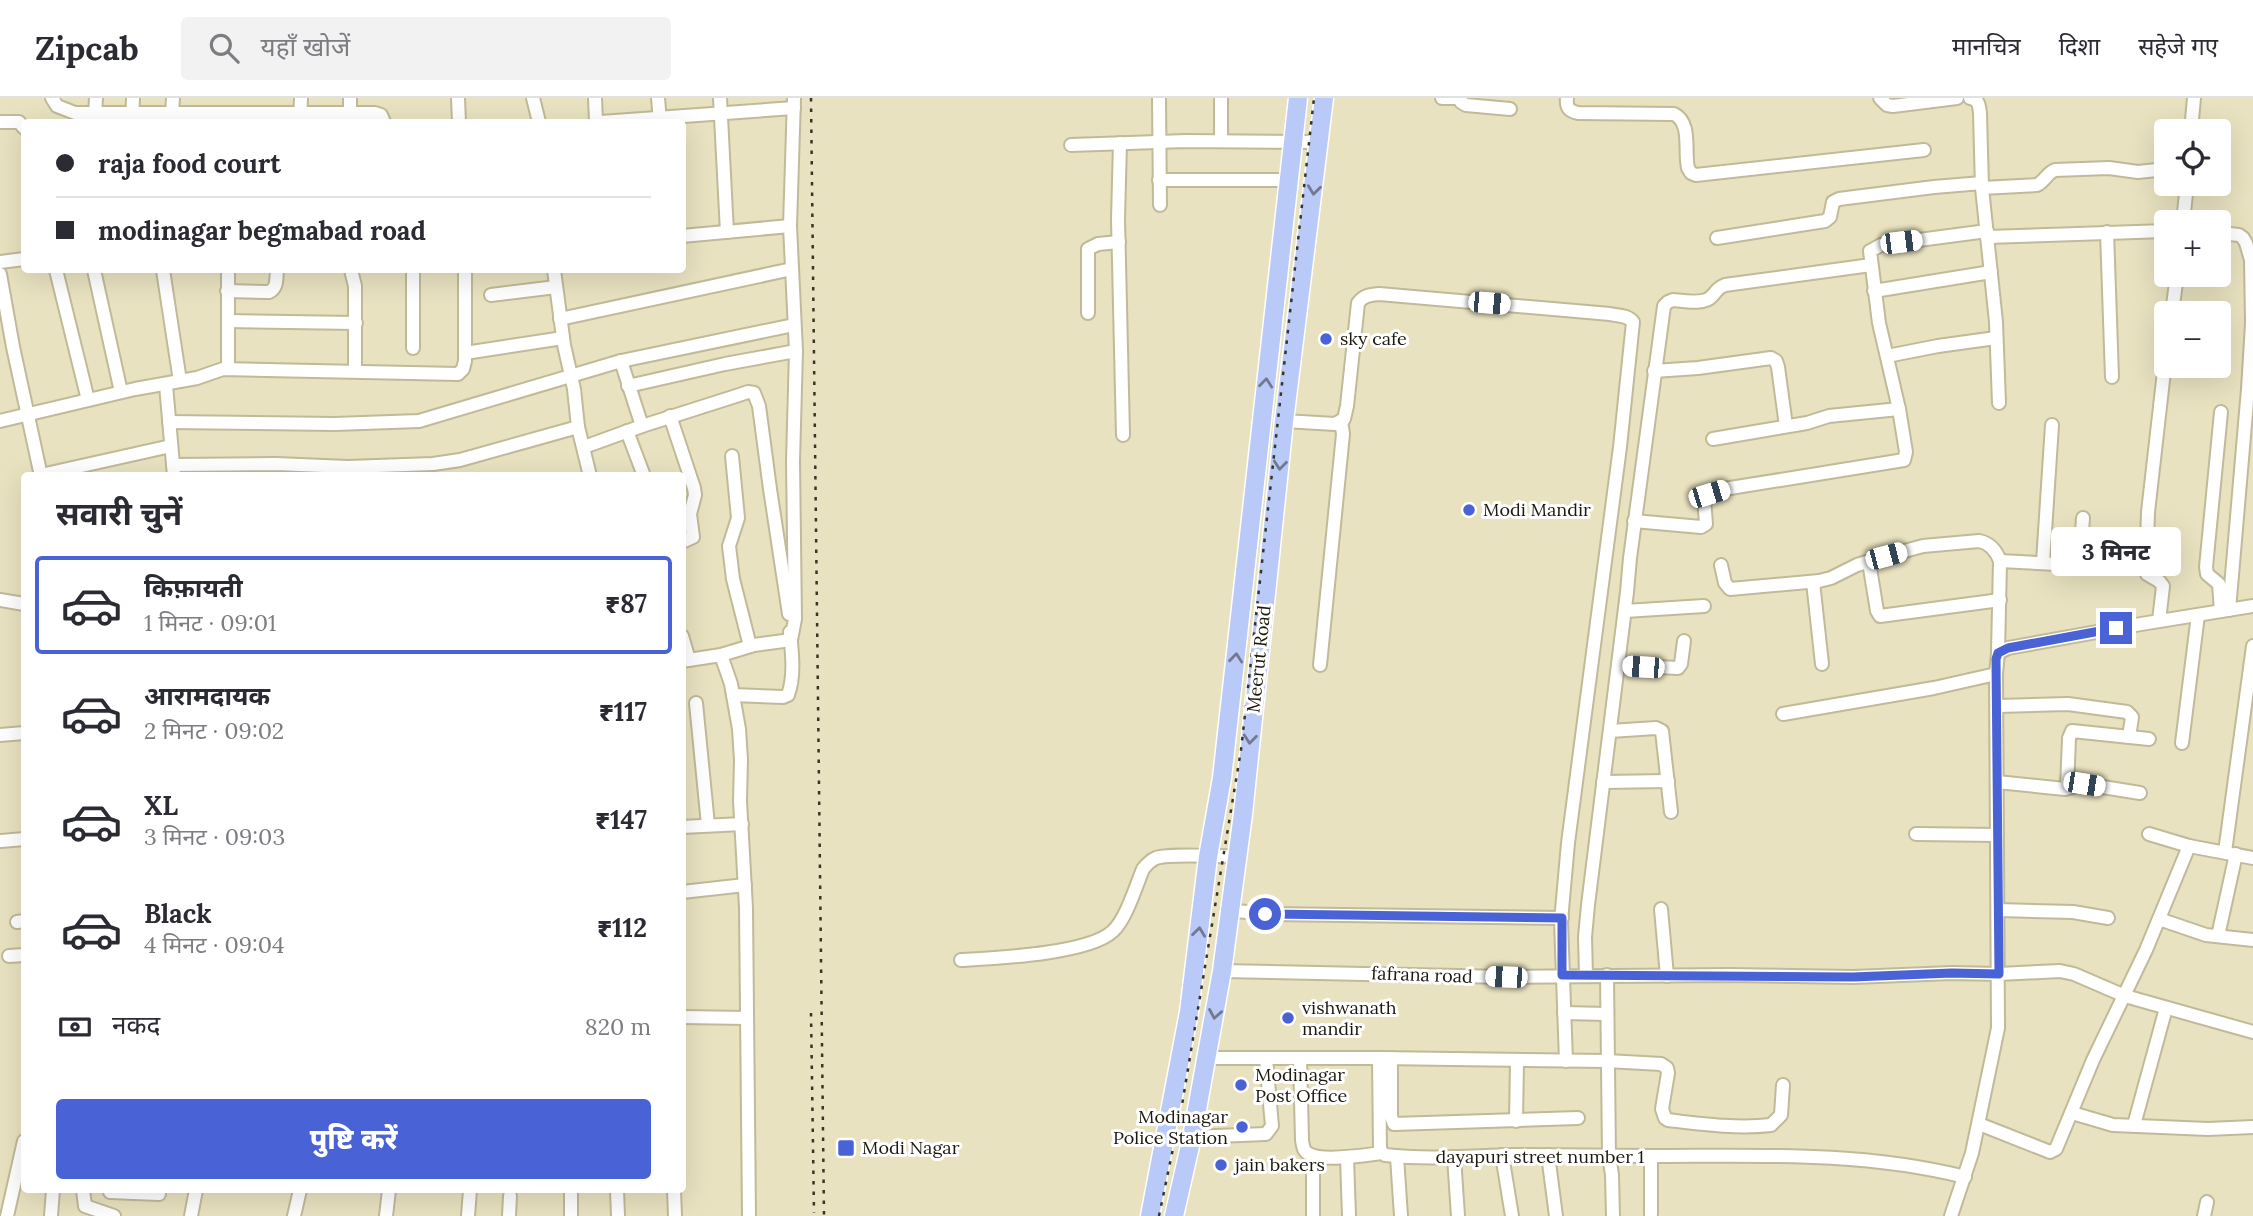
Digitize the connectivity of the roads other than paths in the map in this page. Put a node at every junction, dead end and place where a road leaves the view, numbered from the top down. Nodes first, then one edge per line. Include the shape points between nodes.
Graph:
1 (52, 98) edge
2 (96, 98) edge
3 (133, 98) edge
4 (173, 98) edge
5 (213, 98) edge
6 (301, 98) edge
7 (350, 98) edge
8 (458, 98) edge
9 (533, 98) edge
10 (595, 98) edge
11 (658, 98) edge
12 (720, 98) edge
13 (1159, 98) edge
14 (1221, 98) edge
15 (1298, 98) edge
16 (1324, 98) edge
17 (1442, 98) edge
18 (1459, 98) edge
19 (1567, 98) edge
20 (1880, 98) edge
21 (1957, 98) edge
22 (1970, 98) edge
23 (2194, 98) edge
24 (794, 103) edge
25 (1494, 103) edge
26 (1510, 109) dead end
27 (172, 113) junction
28 (212, 113) junction
29 (95, 114) junction
30 (721, 114) junction
31 (132, 118) edge
32 (300, 118) edge
33 (350, 118) edge
34 (383, 119) edge
35 (459, 119) edge
36 (537, 119) edge
37 (598, 119) edge
38 (660, 119) edge
39 (670, 119) edge
40 (2192, 119) edge
41 (0, 122) edge
42 (21, 124) edge
43 (1221, 141) junction
44 (1159, 142) junction
45 (1293, 142) junction
46 (1320, 142) junction
47 (1120, 143) junction
48 (1071, 145) dead end
49 (1924, 150) dead end
50 (2154, 170) edge
51 (1159, 180) junction
52 (1289, 180) junction
53 (1982, 186) junction
54 (1160, 205) dead end
55 (790, 226) junction
56 (2154, 231) edge
57 (727, 232) junction
58 (2107, 232) junction
59 (1987, 234) junction
60 (2231, 234) edge
61 (686, 236) edge
62 (1717, 238) dead end
63 (2250, 239) edge
64 (1119, 242) junction
65 (21, 259) edge
66 (0, 262) edge
67 (1871, 265) junction
68 (792, 269) junction
69 (1991, 272) junction
70 (58, 273) edge
71 (95, 273) edge
72 (163, 273) edge
73 (228, 273) edge
74 (276, 273) edge
75 (352, 273) edge
76 (413, 273) edge
77 (465, 273) edge
78 (554, 273) edge
79 (0, 274) edge
80 (556, 287) junction
81 (1874, 290) junction
82 (228, 291) junction
83 (491, 295) dead end
84 (1088, 313) dead end
85 (560, 319) junction
86 (228, 321) junction
87 (356, 323) junction
88 (794, 325) junction
89 (563, 338) junction
90 (1996, 338) junction
91 (413, 348) dead end
92 (796, 351) junction
93 (465, 353) junction
94 (1887, 356) junction
95 (621, 361) junction
96 (228, 369) junction
97 (355, 371) junction
98 (1654, 371) junction
99 (571, 376) junction
100 (2112, 377) dead end
101 (2163, 378) edge
102 (180, 382) junction
103 (166, 384) junction
104 (628, 386) junction
105 (121, 392) junction
106 (88, 400) junction
107 (1999, 403) dead end
108 (1899, 409) junction
109 (2221, 412) dead end
110 (27, 415) junction
111 (670, 416) junction
112 (0, 421) edge
113 (1284, 421) junction
114 (1341, 421) junction
115 (169, 422) junction
116 (2052, 425) dead end
117 (578, 426) junction
118 (642, 426) junction
119 (1786, 426) junction
120 (627, 431) junction
121 (1123, 435) dead end
122 (1713, 439) dead end
123 (171, 446) junction
124 (584, 447) junction
125 (732, 456) dead end
126 (173, 471) edge
127 (40, 472) edge
128 (58, 472) edge
129 (589, 472) edge
130 (642, 472) edge
131 (2082, 518) dead end
132 (1634, 521) junction
133 (686, 540) edge
134 (2000, 561) junction
135 (1869, 562) junction
136 (2043, 562) junction
137 (1721, 565) dead end
138 (1813, 582) junction
139 (0, 600) edge
140 (2000, 600) junction
141 (21, 604) edge
142 (1704, 606) dead end
143 (2253, 606) edge
144 (2225, 610) junction
145 (1625, 611) junction
146 (2198, 615) junction
147 (2164, 620) junction
148 (791, 640) junction
149 (1684, 641) dead end
150 (750, 646) junction
151 (2253, 646) edge
152 (1998, 653) junction
153 (721, 655) junction
154 (686, 661) edge
155 (1822, 664) dead end
156 (1320, 665) dead end
157 (1618, 665) junction
158 (1996, 674) junction
159 (733, 695) junction
160 (696, 703) dead end
161 (1997, 706) junction
162 (1783, 714) dead end
163 (1610, 731) junction
164 (21, 733) edge
165 (0, 735) edge
166 (2129, 737) junction
167 (2149, 739) dead end
168 (2182, 743) dead end
169 (1668, 781) junction
170 (1603, 782) junction
171 (1997, 782) junction
172 (2067, 788) junction
173 (1220, 791) junction
174 (1245, 792) junction
175 (2140, 793) dead end
176 (1671, 812) dead end
177 (742, 824) junction
178 (708, 825) junction
179 (686, 827) edge
180 (1916, 834) dead end
181 (2149, 834) dead end
182 (1997, 835) junction
183 (21, 839) edge
184 (1, 841) edge
185 (2189, 846) junction
186 (2230, 853) junction
187 (1236, 856) junction
188 (1208, 857) junction
189 (2253, 858) edge
190 (746, 886) junction
191 (686, 892) edge
192 (1661, 909) dead end
193 (1228, 910) junction
194 (1998, 910) junction
195 (1562, 918) junction
196 (2108, 918) dead end
197 (2159, 919) junction
198 (2218, 936) junction
199 (2253, 940) edge
200 (21, 955) edge
201 (9, 956) dead end
202 (961, 961) dead end
203 (1222, 971) junction
204 (1999, 974) junction
205 (1562, 975) junction
206 (1607, 975) junction
207 (1586, 976) junction
208 (1667, 976) junction
209 (2124, 996) junction
210 (2166, 1008) junction
211 (1564, 1013) junction
212 (1607, 1014) junction
213 (686, 1017) edge
214 (747, 1018) junction
215 (2253, 1032) edge
216 (1207, 1058) junction
217 (1300, 1058) junction
218 (1385, 1058) junction
219 (1266, 1059) junction
220 (1517, 1061) junction
221 (1566, 1061) junction
222 (1607, 1061) junction
223 (1783, 1085) dead end
224 (2072, 1113) junction
225 (1578, 1118) dead end
226 (1516, 1121) junction
227 (1979, 1124) junction
228 (2134, 1125) junction
229 (2253, 1127) edge
230 (1192, 1137) junction
231 (1382, 1153) junction
232 (21, 1154) edge
233 (1548, 1155) junction
234 (1313, 1156) junction
235 (1502, 1156) junction
236 (1609, 1156) junction
237 (1651, 1156) junction
238 (1396, 1157) junction
239 (1454, 1157) junction
240 (1347, 1158) junction
241 (1965, 1177) junction
242 (53, 1193) edge
243 (83, 1193) edge
244 (110, 1193) edge
245 (143, 1193) edge
246 (195, 1193) edge
247 (299, 1193) edge
248 (389, 1193) edge
249 (470, 1193) edge
250 (571, 1193) edge
251 (617, 1193) edge
252 (674, 1193) edge
253 (159, 1194) dead end
254 (510, 1196) dead end
255 (2207, 1202) dead end
256 (1651, 1214) edge
257 (7, 1216) edge
258 (51, 1216) edge
259 (114, 1216) edge
260 (191, 1216) edge
261 (294, 1216) edge
262 (386, 1216) edge
263 (468, 1216) edge
264 (509, 1216) edge
265 (570, 1216) edge
266 (618, 1216) edge
267 (675, 1216) edge
268 (749, 1216) edge
269 (1150, 1216) edge
270 (1174, 1216) edge
271 (1313, 1216) edge
272 (1349, 1216) edge
273 (1401, 1216) edge
274 (1458, 1216) edge
275 (1512, 1216) edge
276 (1556, 1216) edge
277 (1613, 1216) edge
278 (1951, 1216) edge
279 (2204, 1216) edge

1 - 29 street via 64,110
2 - 29 street
3 - 31 street
4 - 27 street
5 - 28 street
6 - 32 street
7 - 33 street
8 - 35 street
9 - 36 street
10 - 37 street
11 - 38 street
12 - 30 street
13 - 44 street
14 - 43 street
15 - 45 highway, Meerut Road
16 - 46 highway, Meerut Road
17 - 18 street
18 - 25 street via 1466,106
19 - 49 street via 1567,107 1578,113 1680,117 1688,168 1696,175
20 - 21 street via 1893,106
22 - 53 street via 1979,104
23 - 40 street
24 - 30 street
24 - 55 street
25 - 26 street
27 - 28 street
27 - 31 street
28 - 32 street
29 - 31 street
30 - 39 street
30 - 57 street
32 - 33 street
33 - 34 street via 374,113
41 - 42 street
43 - 44 street
43 - 45 street
44 - 47 street
44 - 51 street
45 - 46 street
45 - 52 highway, Meerut Road
46 -> 113 highway, Meerut Road
47 - 48 street
47 - 64 street
50 - 53 street via 2055,170 2037,185
51 - 52 street
51 - 54 street
173 -> 52 highway, Meerut Road
53 - 59 street
53 - 62 street via 1839,199 1825,221
55 - 57 street
55 - 68 street
56 - 58 street
57 - 61 street
58 - 59 street
58 - 100 street
59 - 67 street via 1881,245 1870,251
59 - 69 street
60 - 63 street
63 - 144 street via 2252,323
64 - 84 street via 1088,249
64 - 121 street
65 - 66 street
67 - 81 street
67 - 98 street via 1725,285 1706,300 1668,302 1661,318
68 - 85 street
68 - 88 street
69 - 81 street
69 - 90 street
70 - 106 street
71 - 105 street
72 - 102 street
73 - 82 street
74 - 82 street via 276,285 269,292
75 - 87 street
76 - 91 street
77 - 93 street
78 - 80 street
79 - 110 street
80 - 83 street
80 - 85 street
81 - 94 street
82 - 86 street
85 - 89 street
86 - 87 street
86 - 96 street
87 - 97 street
88 - 92 street
88 - 95 street
89 - 93 street
89 - 99 street
90 - 94 street
90 - 107 street
92 - 104 street
92 - 148 street via 795,619
93 - 97 street via 458,373
94 - 108 street
95 - 99 street
95 - 104 street
96 - 97 street
96 - 102 street
98 - 119 street via 1771,358 1778,367
98 - 132 street
99 - 115 street via 419,421
99 - 117 street
101 - 147 street via 2146,570 2163,586
102 - 103 street
103 - 105 street
103 - 115 street
104 - 118 street
105 - 106 street
106 - 110 street
108 - 119 street
108 - 132 street via 1904,460 1724,489 1705,497 1707,520 1701,527
109 - 144 street via 2206,567 2219,584
110 - 112 street
110 - 127 street
111 - 118 street
111 - 133 street via 695,495 690,514 693,537
111 - 148 street via 754,393
113 - 114 street
113 -> 174 highway, Meerut Road
114 - 156 street
114 - 195 street via 1347,406 1358,303 1368,295 1610,314 1633,322
115 - 123 street
116 - 136 street
117 - 124 street
117 - 126 street via 433,464 265,464
118 - 120 street
119 - 122 street
120 - 124 street
120 - 130 street
123 - 126 street
123 - 128 street
124 - 129 street
125 - 150 street via 738,517 729,546
131 - 136 street via 2078,564
132 - 145 street
134 - 135 street via 1994,549 1979,541 1923,546
134 - 136 street
134 - 140 street
135 - 138 street
135 - 140 street via 1880,616
137 - 138 street via 1730,589
138 - 155 street
139 - 141 street
140 - 152 street
142 - 145 street
143 - 144 street
144 - 146 street
145 - 157 street
146 - 147 street
146 - 168 street
147 - 152 street
148 - 150 street
148 - 159 street via 788,695
149 - 157 street via 1678,668
150 - 153 street
151 - 186 street
152 - 158 street
153 - 154 street
153 - 159 street
157 - 163 street
158 - 161 street
158 - 162 street
159 - 177 street via 739,729
160 - 178 street
161 - 166 street via 2068,704 2127,712 2132,717
161 - 171 street
163 - 169 street via 1661,730
163 - 170 street
164 - 165 street
166 - 167 street
166 - 172 street via 2070,733
169 - 170 street
169 - 176 street
170 - 207 street via 1585,937
171 - 172 street
171 - 182 street
172 - 175 street via 2084,784
173 - 174 highway
173 - 188 highway, Meerut Road
174 - 187 highway, Meerut Road
177 - 178 street
177 - 190 street
178 - 179 street
180 - 182 street
181 - 185 street
182 - 194 street
183 - 184 street
185 - 186 street
185 - 197 street
186 - 189 street
186 - 198 street
187 - 188 street
187 - 193 highway, Meerut Road
188 - 202 street via 1169,856 1149,862 1119,925 1100,940 1036,955
269 -> 188 highway, Meerut Road via 1189,1012
190 - 191 street
190 - 214 street
192 - 208 street
193 - 195 street
193 - 203 highway, Meerut Road
194 - 196 street
194 - 204 street
195 - 205 street
197 - 198 street
197 - 209 street
198 - 199 street
200 - 201 street
203 - 205 street, fafrana road
203 -> 216 highway, Meerut Road
204 - 208 street, fafrana road
204 - 209 street, fafrana road via 2067,972
204 - 227 street via 1998,1028
205 - 207 street, fafrana road
205 - 211 street
206 - 207 street, fafrana road
206 - 208 street, fafrana road
206 - 212 street
209 - 210 street, fafrana road
209 - 224 street
210 - 215 street, fafrana road
210 - 228 street
211 - 212 street
211 - 221 street
212 - 222 street
213 - 214 street
214 - 268 street
216 - 219 street
216 - 230 highway, Meerut Road
217 - 218 street
217 - 219 street
217 - 234 street via 1303,1148
218 - 220 street
218 - 226 street via 1394,1124
218 - 231 street
219 - 230 street via 1270,1131
220 - 221 street
220 - 226 street
221 - 222 street
222 - 223 street via 1665,1065 1668,1073 1662,1109 1668,1120 1771,1125 1781,1115
222 - 236 street
224 - 227 street via 2052,1152
224 - 228 street via 2113,1125
225 - 226 street
227 - 241 street
228 - 229 street
230 - 270 highway, Meerut Road
231 - 238 street, dayapuri street number 1
231 - 240 street
232 - 257 street
233 - 235 street, dayapuri street number 1
233 - 236 street, dayapuri street number 1
233 - 276 street
234 - 240 street
234 - 271 street
235 - 239 street, dayapuri street number 1
235 - 275 street
236 - 237 street, dayapuri street number 1
236 - 277 street
237 - 241 street, dayapuri street number 1 via 1861,1159
237 - 256 street
238 - 239 street, dayapuri street number 1
238 - 273 street
239 - 274 street
240 - 272 street
241 - 278 street
242 - 258 street
243 - 259 street via 85,1206
244 - 259 street
245 - 253 street
246 - 260 street
247 - 261 street
248 - 262 street
249 - 263 street
250 - 265 street
251 - 266 street
252 - 267 street
254 - 264 street
255 - 279 street

